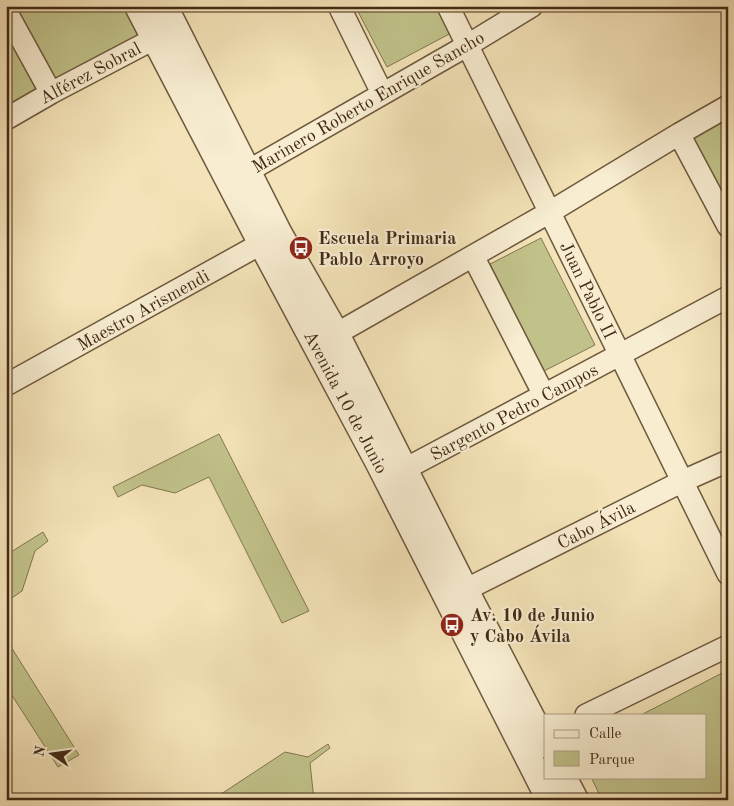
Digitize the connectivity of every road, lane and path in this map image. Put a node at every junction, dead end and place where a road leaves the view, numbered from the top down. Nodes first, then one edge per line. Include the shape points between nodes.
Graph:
1 (138, 6) edge
2 (339, 6) edge
3 (448, 6) edge
4 (532, 6) edge
5 (7, 16) edge
6 (165, 24) edge
7 (468, 45) junction
8 (51, 93) junction
9 (382, 93) junction
10 (728, 106) edge
11 (6, 119) edge
12 (679, 134) junction
13 (238, 176) junction
14 (550, 212) junction
15 (728, 226) edge
16 (270, 239) junction
17 (473, 256) junction
18 (728, 296) edge
19 (336, 334) junction
20 (620, 355) junction
21 (6, 385) edge
22 (544, 395) junction
23 (728, 461) edge
24 (406, 470) junction
25 (682, 481) junction
26 (728, 574) edge
27 (465, 590) junction
28 (728, 646) edge
29 (588, 714) edge
30 (544, 738) edge
31 (564, 778) edge
32 (550, 800) edge
33 (575, 800) edge

1 - 6 street, Avenida 10 de Junio
2 - 9 street
3 - 7 street, Juan Pablo II
4 - 7 street, Marinero Roberto Enrique Sancho
5 - 8 street
6 - 8 street, Alférez Sobral
6 - 13 street, Avenida 10 de Junio
7 - 9 street, Marinero Roberto Enrique Sancho
7 - 14 street, Juan Pablo II
8 - 11 street, Alférez Sobral
9 - 13 street, Marinero Roberto Enrique Sancho
10 - 12 street
12 - 14 street
12 - 15 street
13 - 16 street, Avenida 10 de Junio
14 - 17 street
14 - 20 street, Juan Pablo II
16 - 19 street, Avenida 10 de Junio
16 - 21 street, Maestro Arismendi
16 - 32 street, Avenida 10 de Junio via 379,463
17 - 19 street
17 - 22 street
18 - 20 street, Sargento Pedro Campos
19 - 24 street, Avenida 10 de Junio
20 - 22 street, Sargento Pedro Campos
20 - 25 street, Juan Pablo II
22 - 24 street, Sargento Pedro Campos
23 - 25 street, Cabo Ávila
24 - 27 street, Avenida 10 de Junio
25 - 26 street, Juan Pablo II
25 - 27 street, Cabo Ávila
27 - 30 street, Avenida 10 de Junio
28 - 29 street
31 - 33 street

